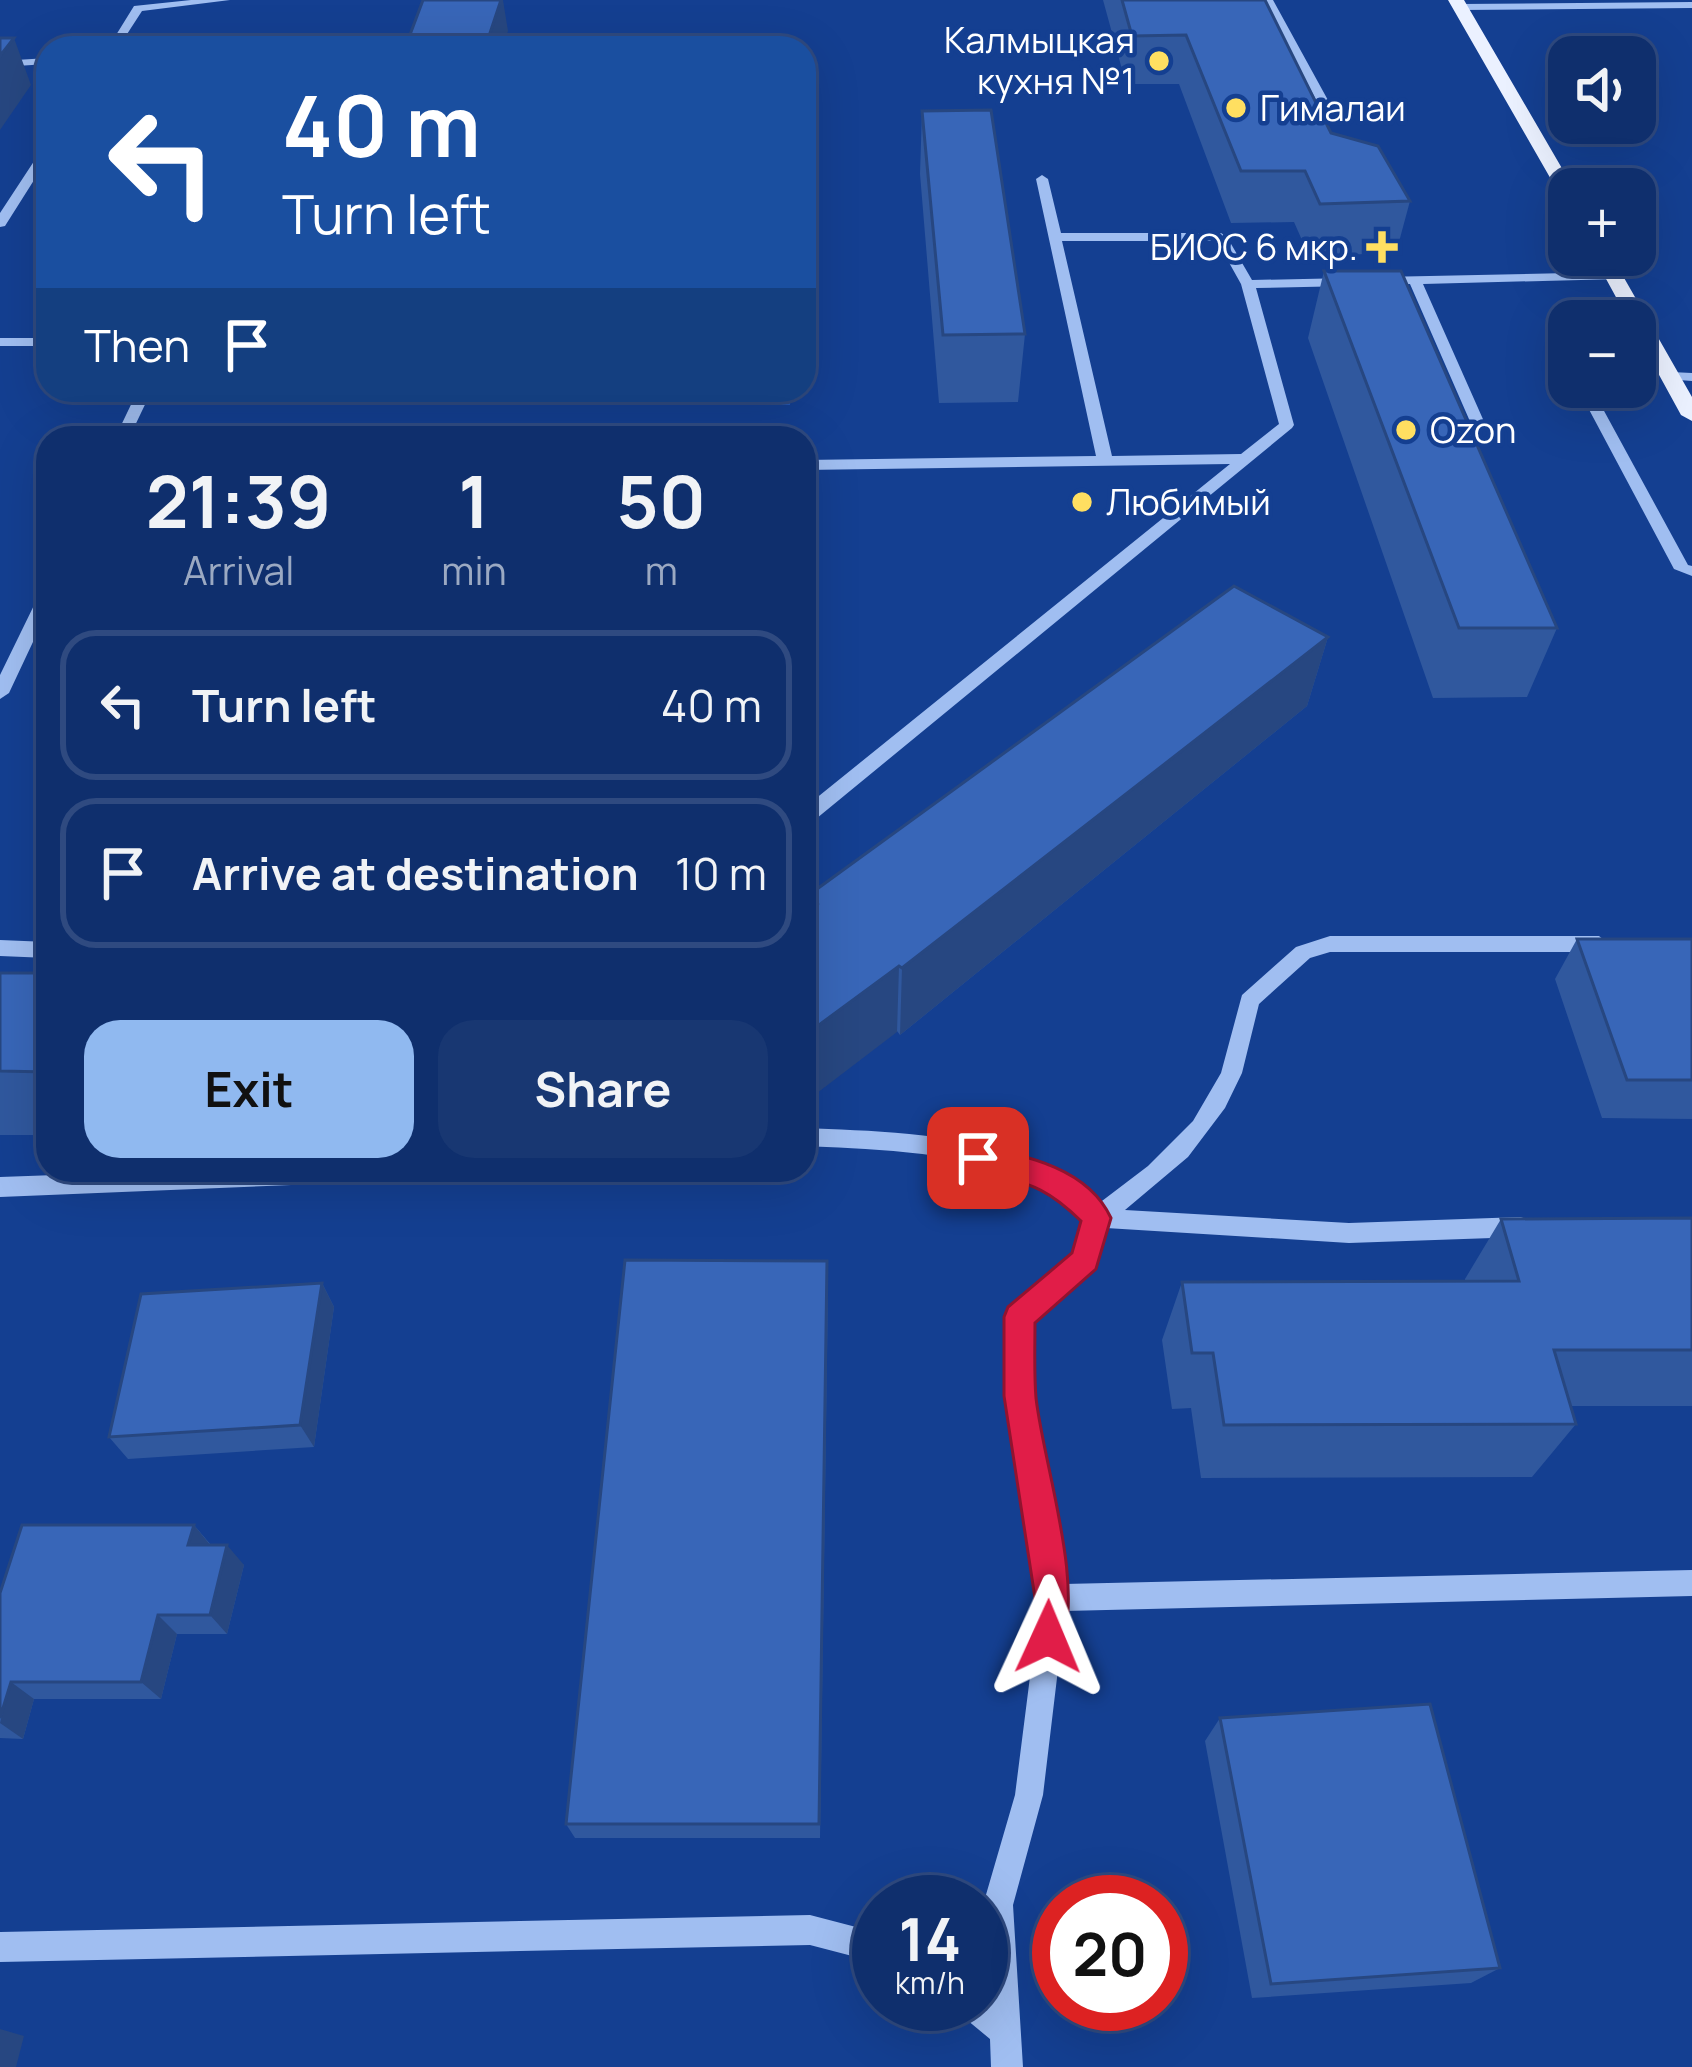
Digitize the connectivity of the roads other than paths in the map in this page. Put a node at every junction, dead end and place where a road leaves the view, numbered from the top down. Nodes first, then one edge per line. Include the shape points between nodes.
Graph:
1 (224, 0) edge
2 (1268, 0) edge
3 (1458, 4) edge
4 (1692, 5) edge
5 (121, 36) edge
6 (36, 62) edge
7 (0, 64) edge
8 (1330, 113) dead end
9 (36, 167) edge
10 (1553, 168) edge
11 (1042, 178) dead end
12 (0, 223) edge
13 (1054, 237) junction
14 (1614, 276) joint
15 (1415, 280) junction
16 (1248, 284) junction
17 (0, 342) edge
18 (36, 342) edge
19 (1674, 370) edge
20 (1595, 408) edge
21 (1692, 415) edge
22 (1479, 426) dead end
23 (1245, 459) junction
24 (1105, 461) junction
25 (816, 465) edge
26 (1692, 571) edge
27 (36, 618) edge
28 (0, 693) edge
29 (816, 808) edge
30 (1617, 944) edge
31 (0, 948) edge
32 (36, 950) edge
33 (816, 1137) edge
34 (129, 1182) edge
35 (0, 1187) edge
36 (1096, 1218) junction
37 (1553, 1226) edge
38 (1692, 1583) edge
39 (1053, 1598) junction
40 (852, 1941) edge
41 (0, 1947) edge
42 (1006, 2032) joint
43 (1007, 2067) edge

1 - 5 lane via 139,8
2 - 8 lane
3 - 4 lane
3 - 10 main road
6 - 7 lane
9 - 12 lane
11 - 13 lane
13 - 16 lane via 1221,237
13 - 24 lane
14 - 15 lane
14 - 19 main road
15 - 16 lane
15 - 22 lane
16 - 23 lane via 1287,425
17 - 18 lane
19 - 21 main road
20 - 26 lane via 1682,569
23 - 24 lane
23 - 29 lane
24 - 25 lane
27 - 28 lane
30 - 36 lane via 1330,944 1303,952 1249,1001 1225,1097 1199,1132
31 - 32 lane
33 - 36 lane via 890,1140 1023,1167 1062,1184
34 - 35 lane
36 - 37 lane via 1348,1233
36 - 39 lane via 1085,1260 1019,1317 1020,1396
38 - 39 lane
39 - 42 lane via 1029,1795 998,1905
40 - 41 lane via 810,1930
42 - 43 lane

